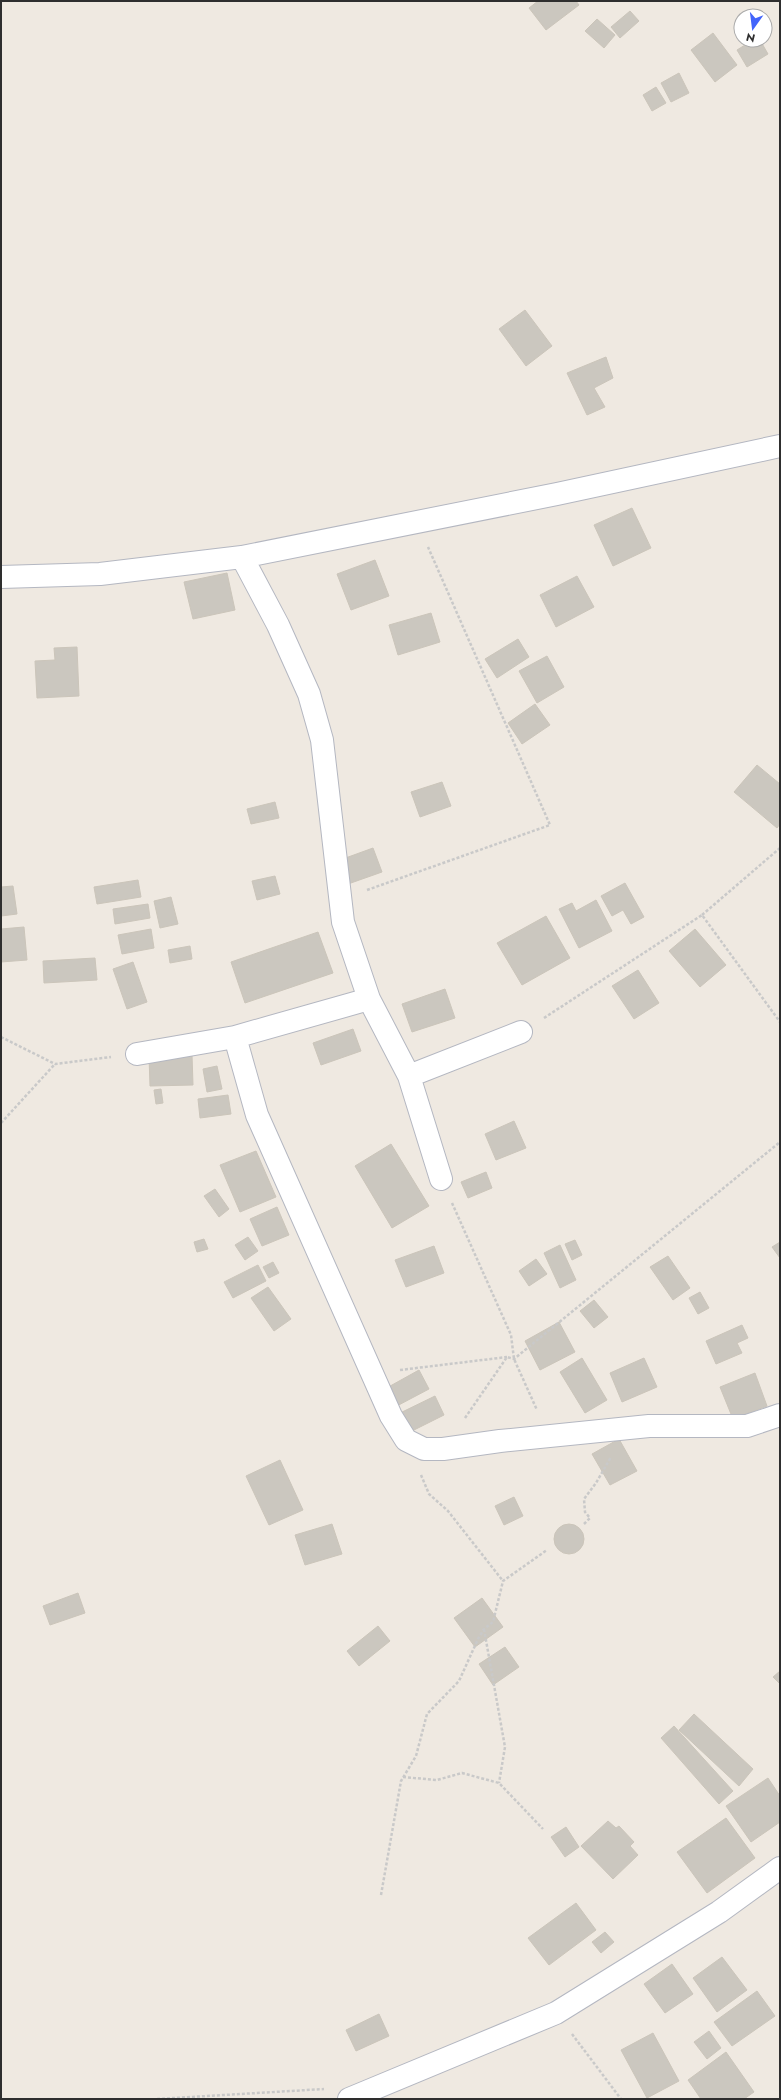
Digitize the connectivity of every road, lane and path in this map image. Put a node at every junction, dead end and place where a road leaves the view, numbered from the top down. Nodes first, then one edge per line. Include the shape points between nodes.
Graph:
1 (780, 446) edge
2 (416, 521) junction
3 (242, 557) junction
4 (1, 577) edge
5 (780, 848) edge
6 (340, 899) junction
7 (702, 915) junction
8 (369, 999) junction
9 (780, 1022) edge
10 (521, 1032) joint
11 (1, 1037) edge
12 (235, 1037) junction
13 (137, 1054) joint
14 (55, 1064) junction
15 (409, 1076) junction
16 (1, 1123) edge
17 (780, 1142) edge
18 (441, 1179) joint
19 (507, 1357) junction
20 (514, 1359) junction
21 (372, 1373) junction
22 (780, 1415) edge
23 (549, 1436) junction
24 (406, 1440) junction
25 (443, 1449) junction
26 (612, 1455) dead end
27 (584, 1524) dead end
28 (547, 1550) dead end
29 (503, 1581) junction
30 (484, 1629) junction
31 (403, 1777) junction
32 (499, 1783) junction
33 (543, 1829) dead end
34 (780, 1868) edge
35 (381, 1895) dead end
36 (556, 2013) junction
37 (327, 2089) dead end
38 (157, 2099) edge
39 (349, 2099) edge
40 (621, 2099) edge

1 - 2 street
2 - 3 street
2 - 6 path via 550,825
3 - 4 street via 100,574
3 - 6 street via 278,626 309,694 322,740
5 - 7 path
6 - 8 street via 343,922
7 - 9 path
7 - 10 path
8 - 12 street
8 - 15 street
10 - 15 street
11 - 14 path
12 - 13 street
12 - 21 street via 257,1115
13 - 14 path
14 - 16 path
15 - 18 street
17 - 20 path
18 - 20 path via 511,1336
19 - 20 path
19 - 21 path
19 - 25 path
20 - 23 path
21 - 24 street via 391,1416
22 - 23 street via 747,1426 649,1426
23 - 25 street
24 - 25 street via 424,1449
24 - 29 path via 429,1494 448,1511
26 - 27 path via 584,1499 585,1512 590,1518
28 - 29 path
29 - 30 path via 493,1622
30 - 31 path via 460,1681 427,1714 416,1756
30 - 32 path via 505,1747
31 - 32 path via 437,1780 462,1773
31 - 35 path
32 - 33 path
34 - 36 street via 719,1912
36 - 39 street
36 - 40 path
37 - 38 path

